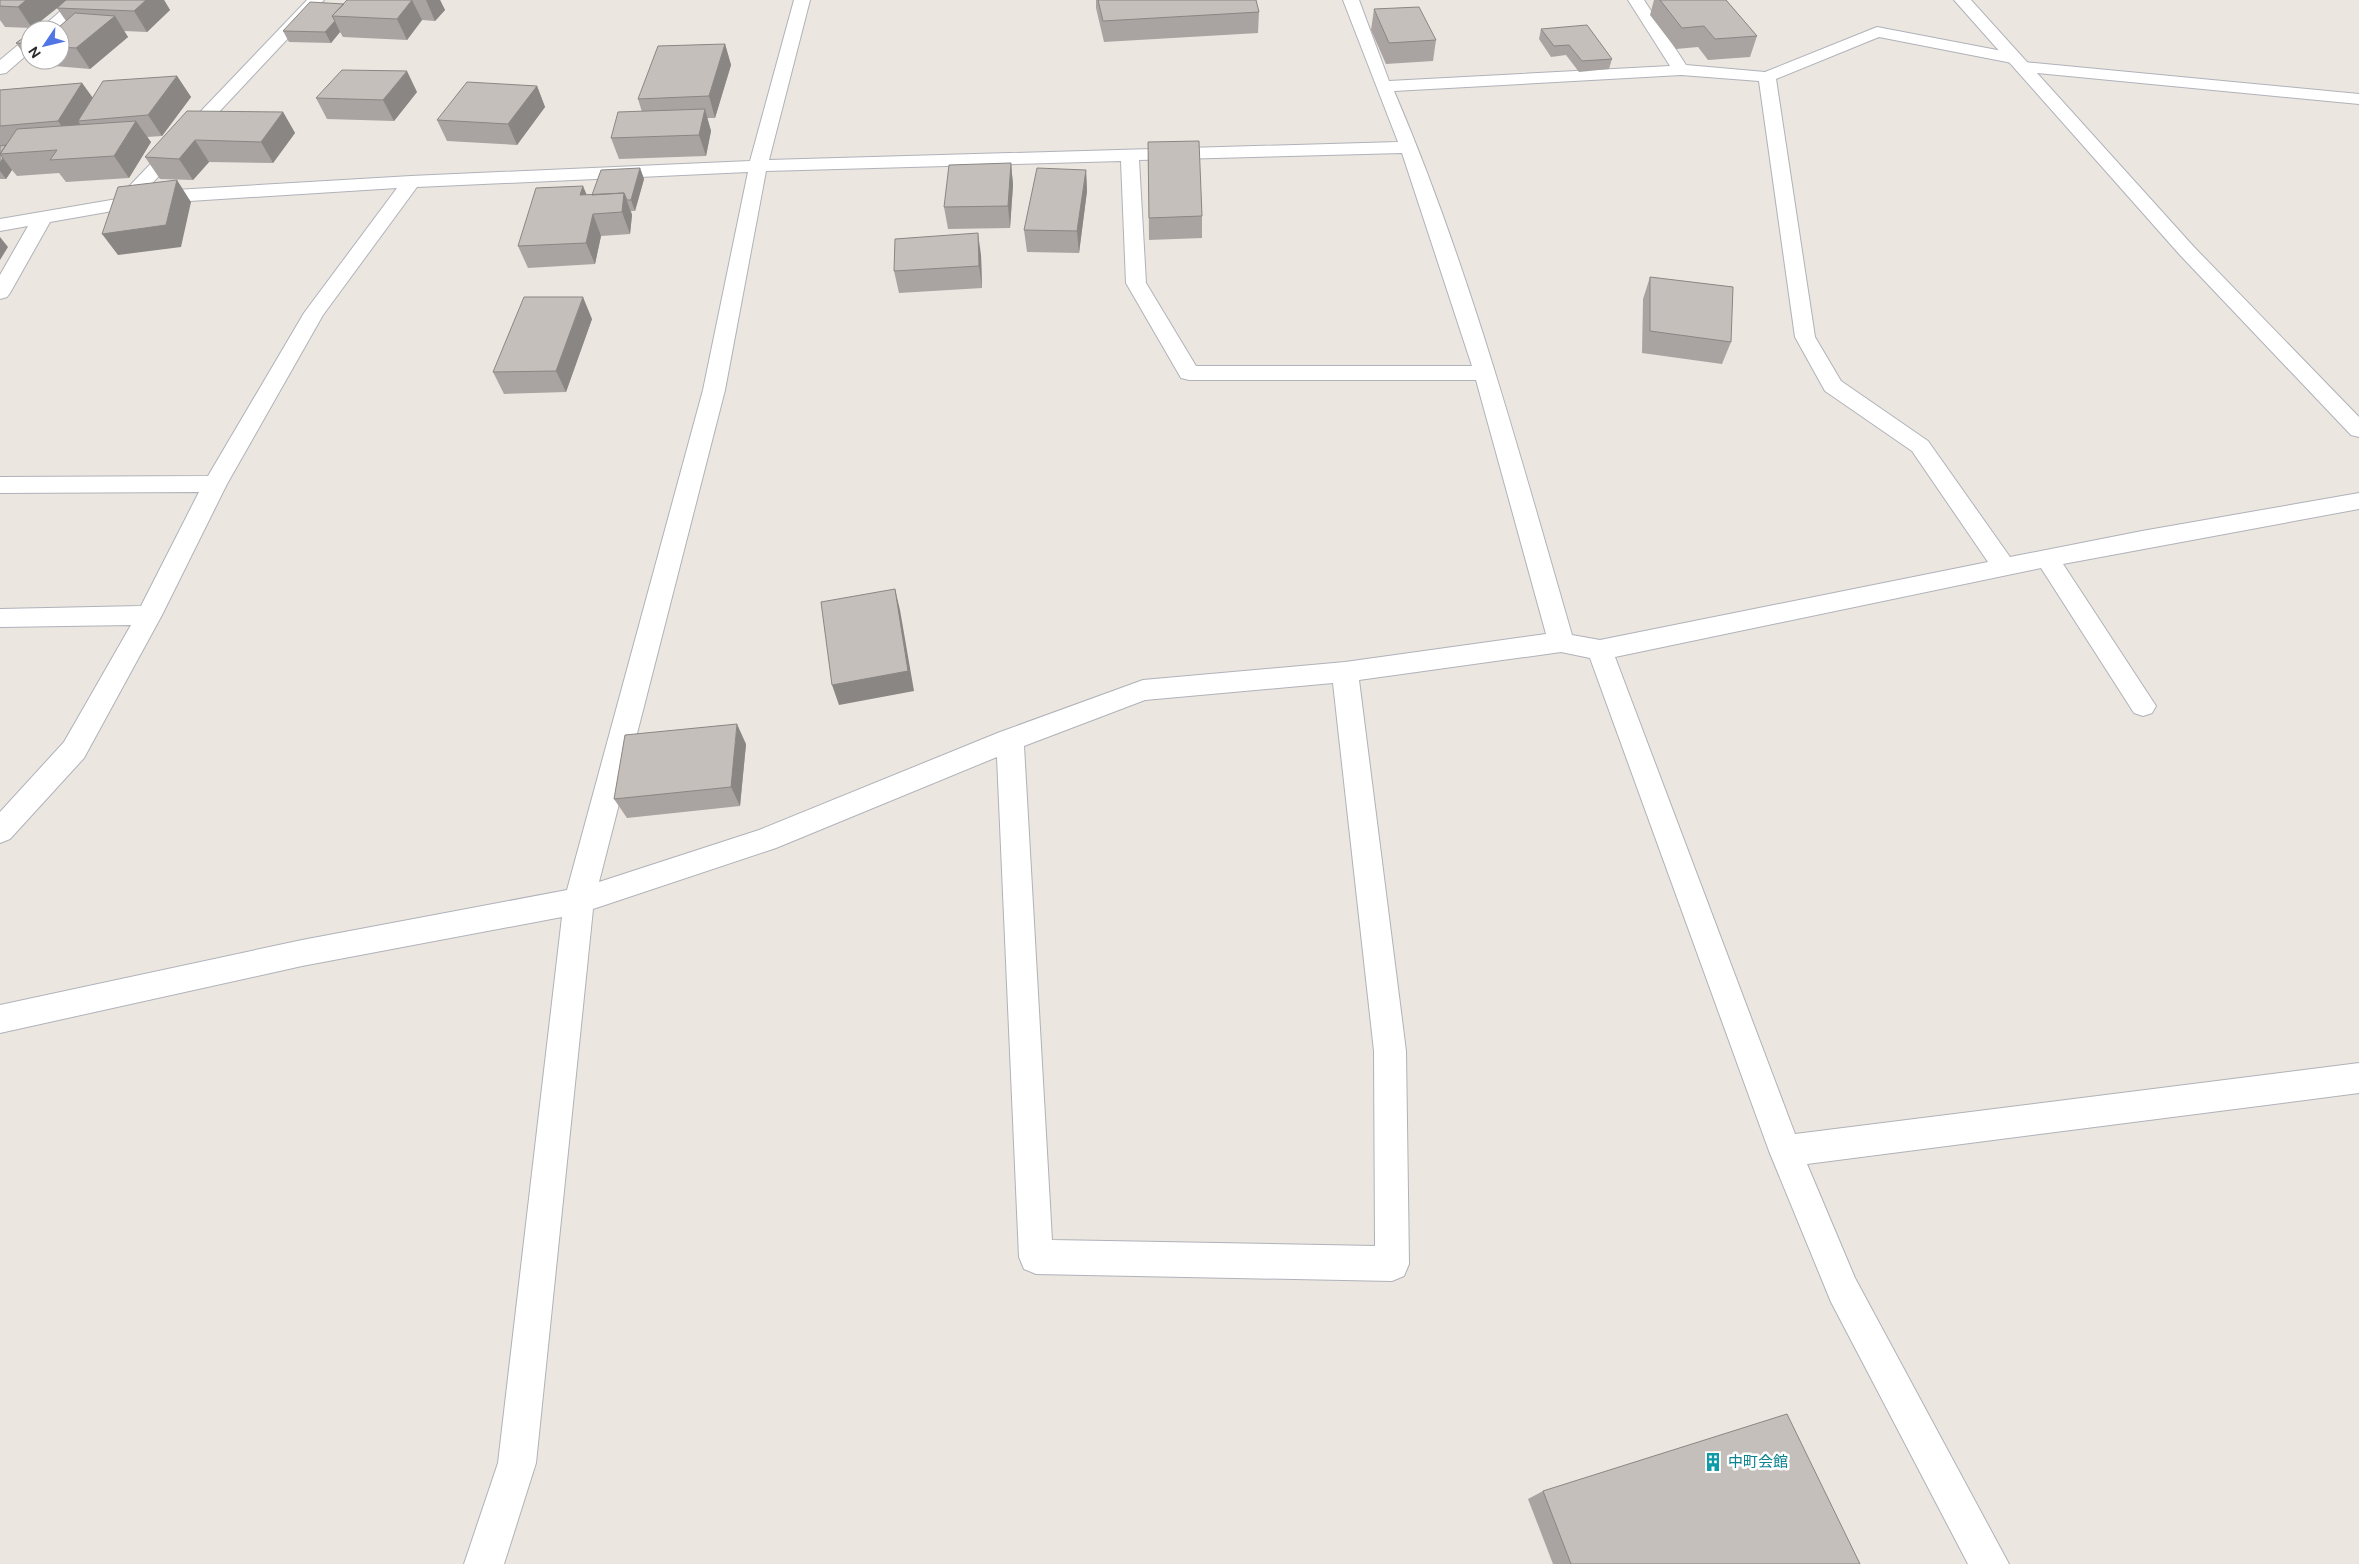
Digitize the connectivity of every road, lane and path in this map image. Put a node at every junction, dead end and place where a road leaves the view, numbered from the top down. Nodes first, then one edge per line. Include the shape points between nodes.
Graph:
1 (83, 0) edge
2 (316, 0) edge
3 (802, 0) edge
4 (1352, 0) edge
5 (1636, 0) edge
6 (1962, 0) edge
7 (59, 20) edge
8 (20, 52) edge
9 (2017, 62) junction
10 (0, 69) edge
11 (1681, 70) junction
12 (1767, 77) junction
13 (1384, 86) junction
14 (2359, 99) edge
15 (1409, 147) junction
16 (1130, 154) junction
17 (758, 166) junction
18 (411, 182) junction
19 (123, 203) junction
20 (43, 217) junction
21 (0, 225) edge
22 (0, 293) edge
23 (1485, 373) junction
24 (2359, 430) edge
25 (215, 484) junction
26 (0, 485) edge
27 (2359, 502) edge
28 (2047, 558) junction
29 (2005, 568) junction
30 (149, 615) junction
31 (0, 618) edge
32 (1561, 642) junction
33 (1600, 650) junction
34 (1345, 672) junction
35 (2143, 706) dead end
36 (1010, 740) junction
37 (0, 830) edge
38 (579, 901) junction
39 (0, 1020) edge
40 (2359, 1078) edge
41 (1785, 1151) junction
42 (484, 1564) edge
43 (1990, 1564) edge

1 - 7 street
2 - 19 street
3 - 17 street
4 - 13 street
5 - 11 street
6 - 9 street
8 - 10 street
9 - 12 street via 1877,32
9 - 14 street
9 - 24 street via 2187,251
11 - 12 street
11 - 13 street
12 - 29 street via 1805,337 1833,386 1920,446
13 - 15 street
15 - 16 street
15 - 23 street
16 - 17 street
16 - 23 street via 1136,283 1189,373
17 - 18 street
17 - 38 street via 714,390
18 - 19 street via 158,197
18 - 25 street via 314,313
19 - 20 street
20 - 21 street
20 - 22 street
23 - 32 street
25 - 26 street
25 - 30 street
27 - 28 street
28 - 29 street
28 - 35 street
29 - 33 street
30 - 31 street
30 - 37 street via 74,750
32 - 33 street
32 - 34 street
33 - 41 street
34 - 36 street via 1143,690
34 - 36 street via 1390,1051 1392,1264 1036,1258
36 - 38 street via 766,840
38 - 39 street via 302,953
38 - 42 street via 517,1463
40 - 41 street
41 - 43 street via 1843,1290

